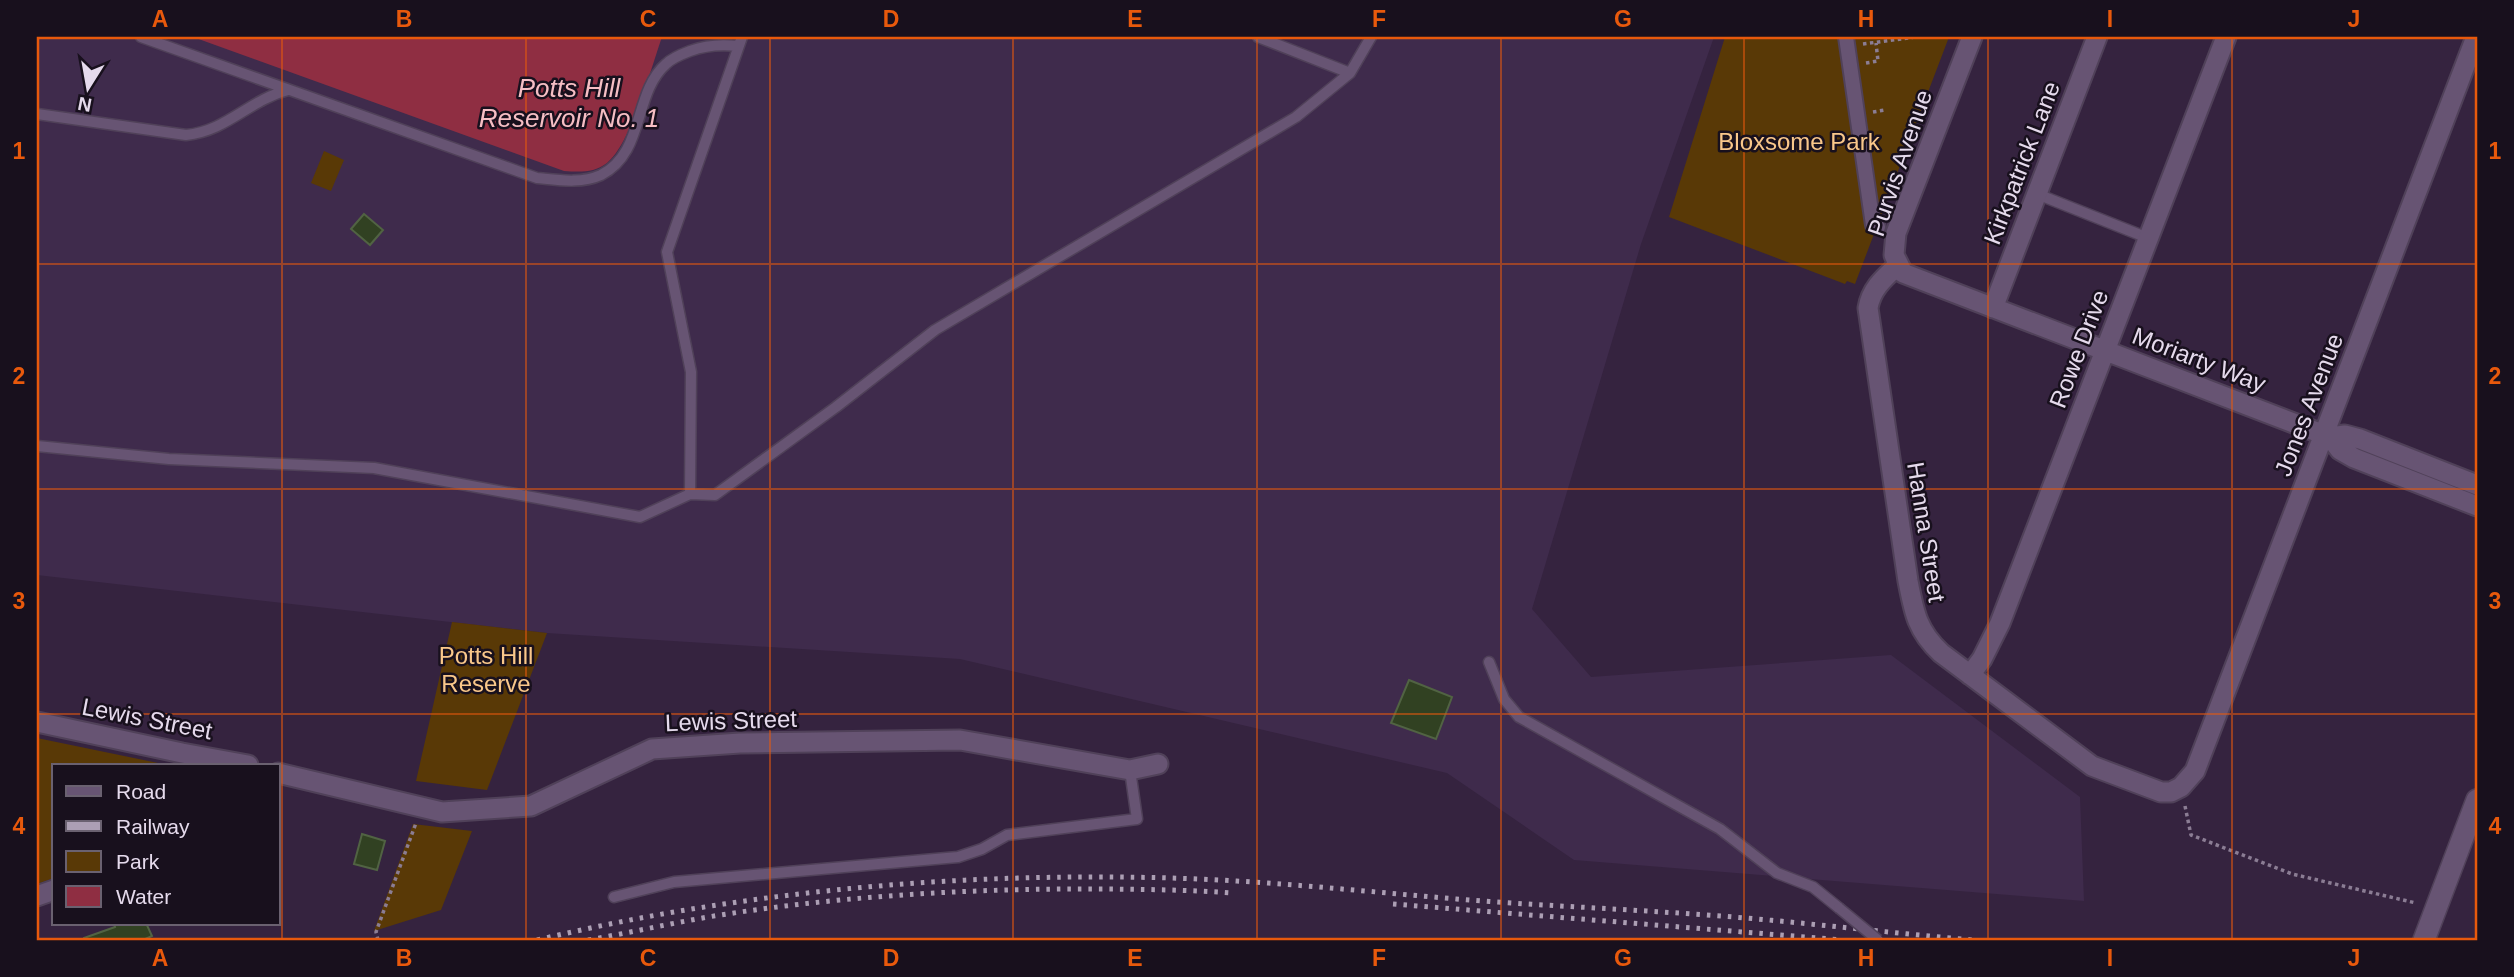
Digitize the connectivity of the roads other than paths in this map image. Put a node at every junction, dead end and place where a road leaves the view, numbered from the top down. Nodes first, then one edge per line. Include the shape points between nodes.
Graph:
1 (141, 37) edge
2 (1258, 37) edge
3 (1371, 37) edge
4 (1972, 37) edge
5 (2098, 37) edge
6 (2476, 37) edge
7 (2223, 38) edge
8 (1846, 41) edge
9 (740, 42) edge
10 (1350, 73) junction
11 (288, 90) junction
12 (37, 114) edge
13 (2037, 194) junction
14 (1878, 227) dead end
15 (2148, 238) junction
16 (1897, 266) junction
17 (1993, 308) junction
18 (2104, 350) junction
19 (2327, 436) junction
20 (37, 446) edge
21 (2477, 485) edge
22 (690, 494) junction
23 (2477, 506) edge
24 (1489, 662) dead end
25 (1970, 675) junction
26 (37, 722) edge
27 (181, 759) edge
28 (237, 764) edge
29 (1158, 764) dead end
30 (1130, 770) junction
31 (280, 773) edge
32 (2181, 787) joint
33 (2477, 800) edge
34 (614, 897) dead end
35 (2426, 935) edge
36 (1878, 940) edge

1 - 11 lane
2 - 10 lane
3 - 10 lane
4 - 16 street, Purvis Avenue via 1896,233
5 - 13 street, Kirkpatrick Lane
6 - 19 street, Jones Avenue
7 - 15 street, Rowe Drive
8 - 14 street via 1873,225
9 - 11 lane via 699,47 665,64 652,84 624,155 603,174 575,181 537,178
9 - 22 lane via 667,252 691,372
10 - 22 lane via 1296,117 935,330 715,495
11 - 12 lane via 262,99 205,133 186,135
13 - 15 lane
13 - 17 street, Kirkpatrick Lane
15 - 18 street, Rowe Drive
16 - 17 street, Moriarty Way via 1912,278
16 - 25 street, Hanna Street via 1874,289 1868,308 1908,581 1926,639
17 - 18 street, Moriarty Way
18 - 19 street, Moriarty Way
18 - 25 street, Rowe Drive via 1995,633
19 - 21 street, Moriarty Way via 2360,439
19 - 23 street, Moriarty Way via 2354,458
19 - 32 street, Jones Avenue via 2195,771
20 - 22 lane via 169,459 374,468 640,517
24 - 36 lane, bridge via 1504,699 1519,717 1720,829 1777,873 1813,887
25 - 32 street, Hanna Street via 2092,766 2161,792
26 - 27 street, Lewis Street
27 - 28 street, Lewis Street
29 - 30 street, Lewis Street
30 - 31 street, Lewis Street via 960,740 740,743 652,749 531,806 442,812
30 - 34 lane via 1137,819 1007,835 958,857 674,882
33 - 35 street

